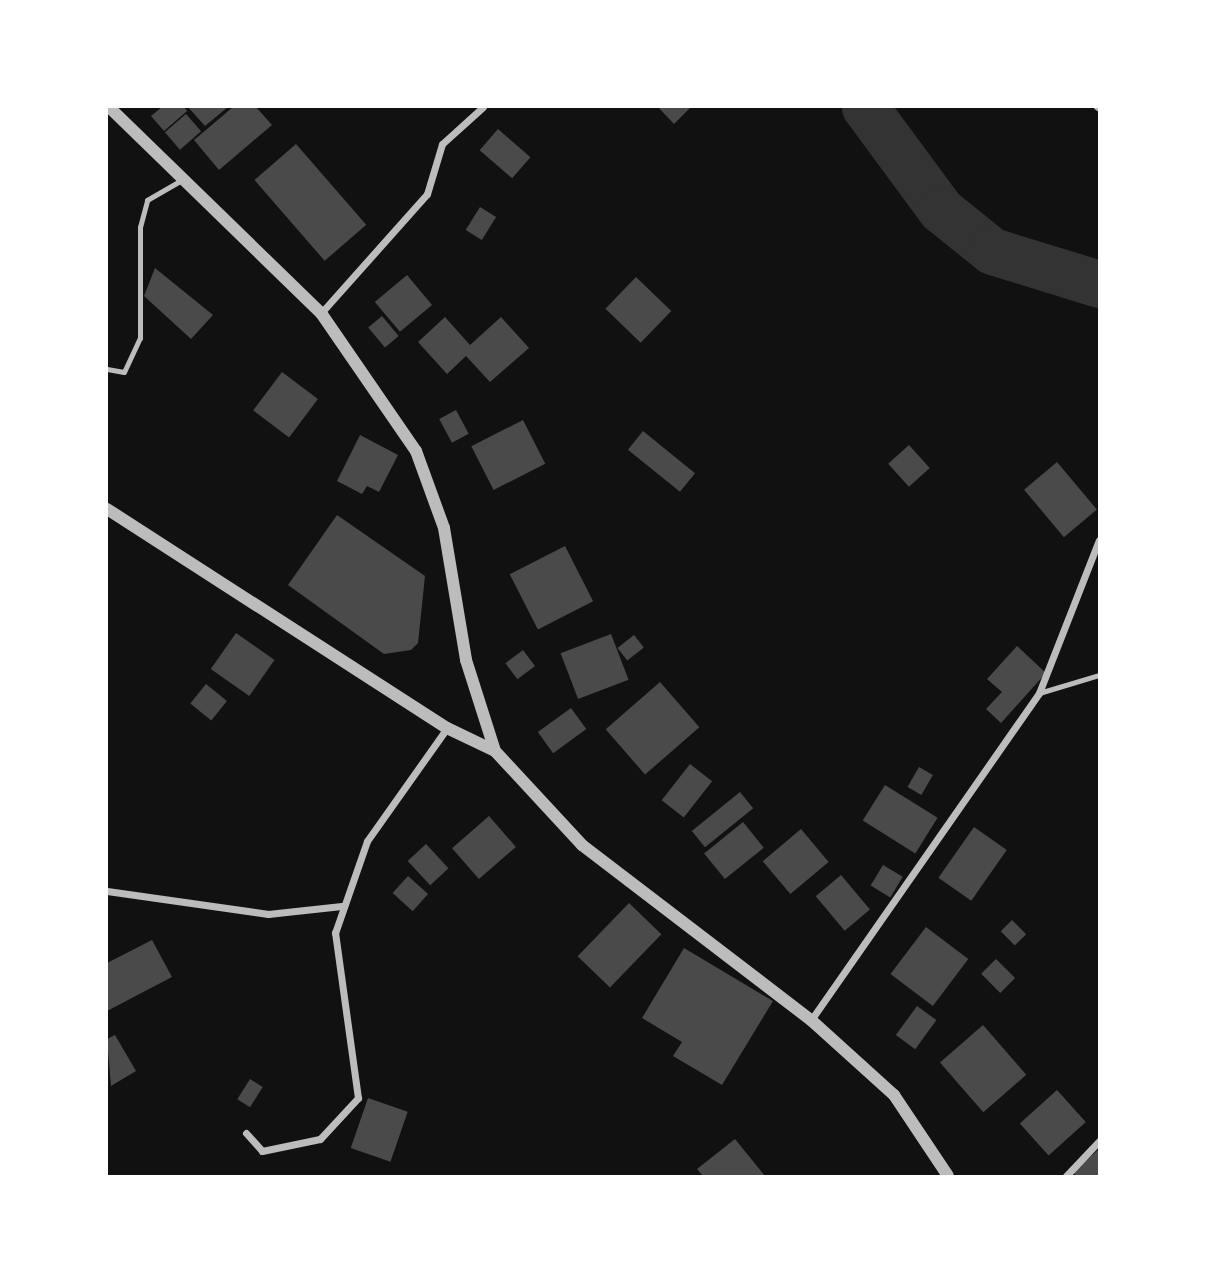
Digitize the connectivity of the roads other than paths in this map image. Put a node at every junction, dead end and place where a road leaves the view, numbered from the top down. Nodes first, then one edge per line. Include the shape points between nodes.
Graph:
1 (110, 107) edge
2 (483, 107) edge
3 (187, 176) junction
4 (321, 313) junction
5 (107, 369) edge
6 (107, 509) edge
7 (1099, 540) edge
8 (1099, 675) edge
9 (1039, 693) junction
10 (447, 728) junction
11 (495, 751) junction
12 (107, 891) edge
13 (342, 906) junction
14 (811, 1020) junction
15 (246, 1133) dead end
16 (1099, 1141) edge
17 (948, 1176) edge
18 (1066, 1176) edge

1 - 3 street
2 - 4 street via 442,144 428,194
3 - 4 street
3 - 5 lane via 147,200 140,227 139,338 124,372
4 - 11 street via 416,450 444,528 466,660
6 - 10 street
7 - 9 street
8 - 9 lane
9 - 14 street
10 - 11 street
10 - 13 street via 367,841
11 - 14 street via 582,845
12 - 13 street via 268,914
13 - 15 street via 335,933 358,1098 320,1139 262,1151
14 - 17 street via 894,1095
16 - 18 street

